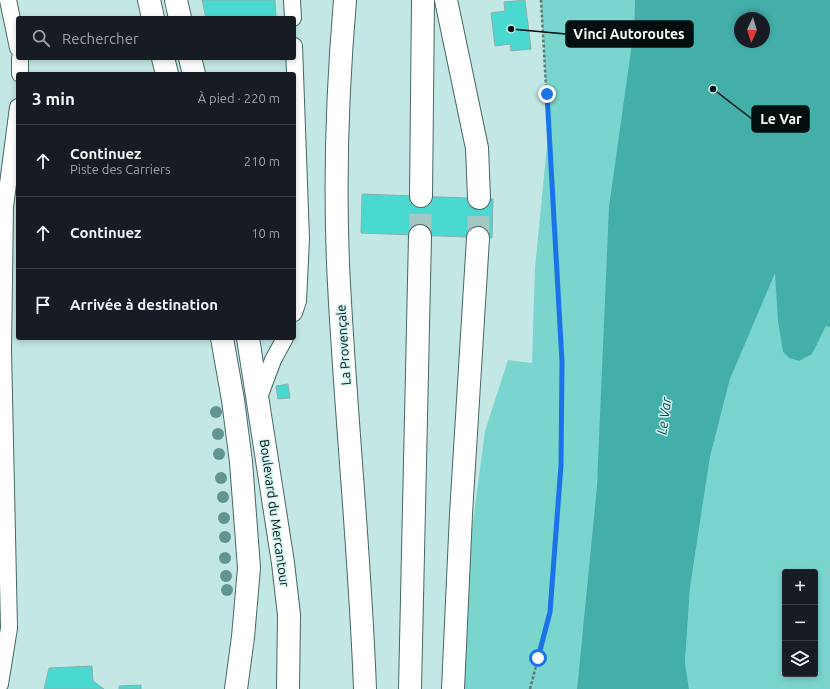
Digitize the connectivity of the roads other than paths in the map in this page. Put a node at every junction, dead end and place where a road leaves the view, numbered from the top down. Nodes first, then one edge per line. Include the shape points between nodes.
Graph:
1 (8, 0) edge
2 (149, 0) edge
3 (176, 0) edge
4 (292, 0) edge
5 (345, 0) edge
6 (423, 0) edge
7 (446, 0) edge
8 (153, 16) edge
9 (180, 16) edge
10 (293, 16) edge
11 (16, 38) edge
12 (20, 60) edge
13 (164, 60) edge
14 (190, 60) edge
15 (295, 60) edge
16 (20, 72) edge
17 (166, 72) edge
18 (194, 72) edge
19 (295, 72) edge
20 (296, 101) edge
21 (16, 122) edge
22 (421, 196) tunnel mouth
23 (479, 198) tunnel mouth
24 (420, 236) tunnel mouth
25 (478, 238) tunnel mouth
26 (296, 307) edge
27 (222, 340) edge
28 (248, 340) edge
29 (283, 340) edge
30 (258, 400) junction
31 (289, 615) junction
32 (5, 629) edge
33 (0, 684) edge
34 (236, 689) edge
35 (288, 689) edge
36 (296, 689) edge
37 (365, 689) edge
38 (410, 689) edge
39 (453, 689) edge

1 - 11 street
2 - 8 main road
3 - 9 main road
4 - 10 street
5 - 37 main road, La Provençale via 338,108 339,283
6 - 22 main road
7 - 23 main road via 477,148
12 - 16 street
13 - 17 main road
14 - 18 main road
15 - 19 street
20 - 26 street via 301,238
21 - 32 street via 5,207
24 - 38 main road
25 - 39 main road
27 - 34 main road, Boulevard du Mercantour via 241,462 249,568
28 - 30 main road, Boulevard du Mercantour
29 - 30 street
30 - 31 main road, Boulevard du Mercantour
31 - 35 main road, Boulevard du Mercantour
31 - 36 main road
32 - 33 street

